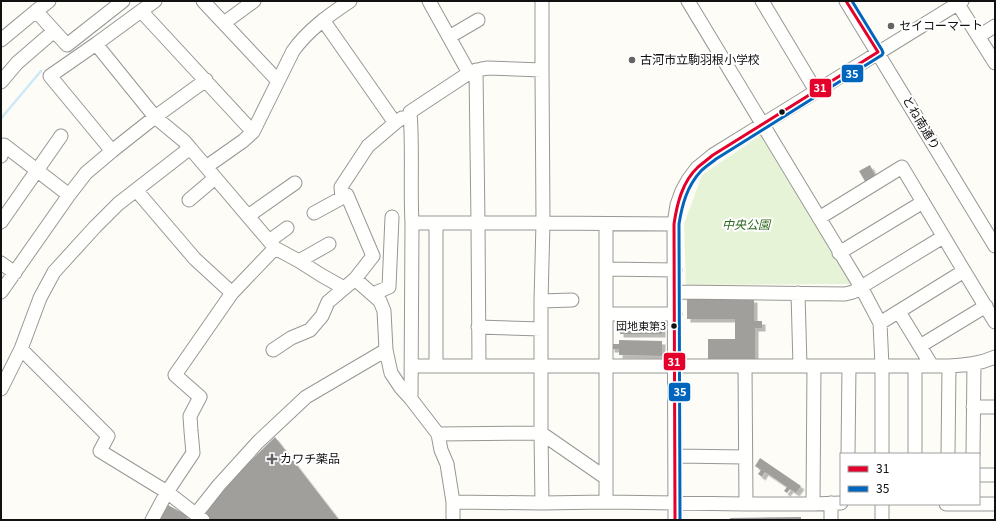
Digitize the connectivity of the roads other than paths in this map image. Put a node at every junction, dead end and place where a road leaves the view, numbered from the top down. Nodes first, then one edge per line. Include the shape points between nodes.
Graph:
1 (49, 1) edge
2 (123, 1) edge
3 (155, 1) edge
4 (203, 1) edge
5 (254, 1) edge
6 (350, 1) edge
7 (542, 1) edge
8 (688, 1) edge
9 (762, 1) edge
10 (846, 1) edge
11 (433, 2) edge
12 (958, 2) edge
13 (36, 11) junction
14 (141, 11) junction
15 (323, 20) junction
16 (478, 20) dead end
17 (224, 22) junction
18 (995, 26) edge
19 (54, 31) junction
20 (979, 36) junction
21 (449, 37) junction
22 (1, 40) edge
23 (96, 44) junction
24 (878, 52) junction
25 (995, 63) edge
26 (542, 70) junction
27 (472, 71) junction
28 (206, 80) junction
29 (278, 81) junction
30 (1, 82) edge
31 (816, 91) junction
32 (410, 112) junction
33 (155, 117) junction
34 (395, 123) junction
35 (762, 124) junction
36 (253, 132) junction
37 (61, 136) dead end
38 (190, 148) junction
39 (112, 151) junction
40 (1, 156) edge
41 (206, 168) junction
42 (37, 171) junction
43 (215, 178) junction
44 (295, 183) dead end
45 (136, 190) junction
46 (69, 195) junction
47 (342, 198) junction
48 (189, 200) dead end
49 (922, 202) junction
50 (314, 213) dead end
51 (248, 216) junction
52 (392, 217) dead end
53 (819, 218) junction
54 (1, 222) edge
55 (412, 223) junction
56 (478, 223) junction
57 (543, 223) junction
58 (436, 224) junction
59 (606, 224) junction
60 (674, 224) junction
61 (287, 228) dead end
62 (943, 237) junction
63 (272, 244) junction
64 (329, 244) dead end
65 (995, 246) edge
66 (840, 253) junction
67 (299, 261) junction
68 (1, 263) edge
69 (606, 269) junction
70 (675, 270) junction
71 (964, 271) junction
72 (14, 273) junction
73 (355, 279) junction
74 (344, 288) junction
75 (861, 288) junction
76 (1, 292) edge
77 (675, 292) junction
78 (232, 293) junction
79 (798, 293) junction
80 (372, 294) junction
81 (541, 300) junction
82 (572, 300) dead end
83 (986, 306) junction
84 (899, 312) junction
85 (606, 314) junction
86 (675, 314) junction
87 (995, 322) edge
88 (880, 323) junction
89 (478, 327) junction
90 (542, 329) junction
91 (920, 346) junction
92 (20, 349) junction
93 (274, 350) dead end
94 (386, 350) junction
95 (995, 357) edge
96 (974, 364) junction
97 (606, 365) junction
98 (411, 366) junction
99 (436, 366) junction
100 (479, 366) junction
101 (542, 366) junction
102 (675, 366) junction
103 (745, 366) junction
104 (800, 366) junction
105 (814, 366) junction
106 (849, 366) junction
107 (882, 366) junction
108 (915, 366) junction
109 (932, 366) junction
110 (949, 366) junction
111 (1, 390) edge
112 (411, 399) junction
113 (973, 406) junction
114 (995, 407) edge
115 (541, 433) junction
116 (438, 434) junction
117 (848, 453) edge
118 (882, 453) edge
119 (915, 453) edge
120 (948, 453) edge
121 (973, 453) edge
122 (675, 456) junction
123 (745, 457) junction
124 (980, 475) edge
125 (995, 475) edge
126 (606, 478) junction
127 (167, 492) junction
128 (453, 502) junction
129 (606, 502) junction
130 (542, 503) junction
131 (836, 503) edge
132 (675, 504) junction
133 (746, 504) junction
134 (814, 504) junction
135 (980, 504) edge
136 (995, 504) edge
137 (882, 505) edge
138 (199, 517) edge
139 (152, 520) edge
140 (453, 520) edge
141 (675, 520) edge
142 (831, 520) edge
143 (882, 520) edge

1 - 13 street
2 - 19 street via 67,45
3 - 14 street
4 - 17 street
5 - 17 street
6 - 15 street
7 - 26 street
8 - 35 street
9 - 31 street
10 - 24 street, とね南通り
11 - 21 street
12 - 20 street
12 - 24 street
13 - 19 street
13 - 22 street
14 - 23 street
14 - 28 street
15 - 29 street via 300,41
15 - 34 street
16 - 21 street
17 - 29 street
18 - 20 street
19 - 30 street via 17,63
20 - 25 street
21 - 27 street
23 - 33 street
23 - 39 street via 50,76
24 - 31 street
24 - 65 street, とね南通り
26 - 27 street via 488,68
26 - 57 street
27 - 32 street
27 - 56 street
28 - 33 street
28 - 36 street
29 - 36 street
31 - 35 street
32 - 34 street
32 - 55 street
33 - 38 street
33 - 39 street
34 - 47 street via 368,146 341,187
35 - 53 street
35 - 60 street via 697,168 682,191
36 - 41 street
37 - 42 street
38 - 41 street
38 - 45 street
39 - 46 street via 86,173
40 - 42 street via 4,145
41 - 43 street
42 - 46 street
42 - 54 street
43 - 48 street
43 - 51 street
44 - 51 street
45 - 78 street via 195,258
45 - 92 street via 94,227 54,272 40,298
46 - 72 street
47 - 50 street
47 - 73 street via 347,195 373,256
49 - 53 street via 902,167
49 - 62 street
49 - 66 street
51 - 63 street
52 - 80 street via 389,287
53 - 66 street
55 - 58 street
55 - 98 street
56 - 57 street
56 - 58 street
56 - 89 street
57 - 59 street
57 - 81 street
58 - 99 street
59 - 60 street
59 - 69 street
60 - 70 street
61 - 63 street
62 - 71 street
62 - 75 street
63 - 67 street
63 - 78 street
64 - 67 street
66 - 75 street
67 - 74 street
68 - 72 street
69 - 70 street
69 - 85 street
70 - 77 street
71 - 83 street
71 - 84 street
72 - 76 street
73 - 74 street
73 - 80 street
74 - 93 street via 328,302 322,316 310,330 291,338
75 - 79 street via 845,294
75 - 88 street
77 - 79 street
77 - 86 street
78 - 127 street via 175,375 200,397 190,416 193,453
79 - 104 street
80 - 94 street via 380,301 384,311
81 - 82 street
81 - 90 street
83 - 87 street
83 - 91 street
84 - 88 street
84 - 91 street
85 - 86 street
85 - 97 street
86 - 102 street
88 - 107 street
89 - 90 street
89 - 100 street
90 - 101 street
91 - 109 street
92 - 111 street
92 - 127 street via 108,436 100,451
94 - 112 street via 392,373
94 - 138 street via 306,397 258,442 219,485
95 - 96 street
96 - 110 street
96 - 113 street
97 - 101 street
97 - 102 street
97 - 126 street
98 - 99 street
98 - 112 street
99 - 100 street
100 - 101 street
101 - 115 street
102 - 103 street
102 - 122 street
103 - 104 street
103 - 123 street
104 - 105 street
105 - 106 street
105 - 134 street
106 - 107 street
106 - 117 street
107 - 108 street
107 - 118 street
108 - 109 street
108 - 119 street
109 - 110 street
110 - 120 street
112 - 116 street
113 - 114 street
113 - 121 street
115 - 116 street
115 - 126 street
115 - 130 street
116 - 128 street via 447,464
122 - 123 street
122 - 132 street
123 - 133 street
124 - 125 street
126 - 129 street
127 - 138 street
127 - 139 street
128 - 130 street
128 - 140 street
129 - 130 street
129 - 132 street
131 - 134 street
131 - 142 street
132 - 133 street
132 - 141 street
133 - 134 street
135 - 136 street
137 - 143 street

